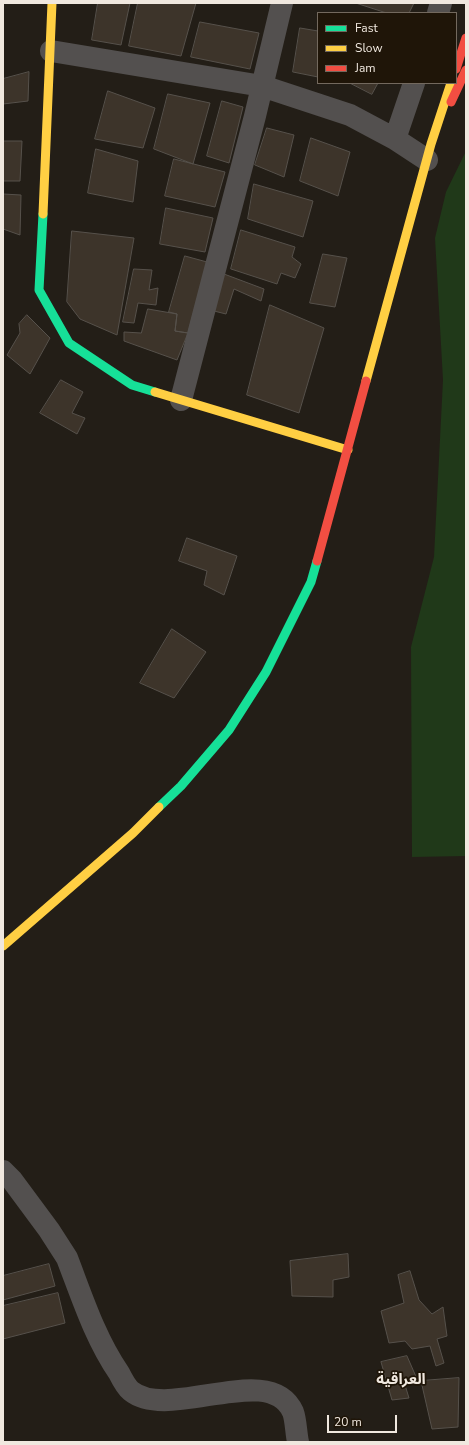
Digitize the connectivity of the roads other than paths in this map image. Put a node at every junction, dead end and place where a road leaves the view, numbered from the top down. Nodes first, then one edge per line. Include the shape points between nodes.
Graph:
1 (52, 3) edge
2 (282, 3) edge
3 (466, 38) edge
4 (51, 51) junction
5 (457, 65) edge
6 (466, 70) edge
7 (414, 84) edge
8 (451, 84) edge
9 (262, 86) junction
10 (395, 139) junction
11 (429, 152) junction
12 (181, 400) junction
13 (348, 450) junction
14 (3, 946) edge
15 (3, 1170) edge
16 (298, 1442) edge

1 - 4 main road
2 - 9 street
3 - 5 main road
4 - 9 street
4 - 12 main road via 39,290 70,343 132,385
6 - 11 main road
7 - 10 street
8 - 11 main road
9 - 10 street via 350,115
9 - 12 street
10 - 11 street
11 - 13 main road
12 - 13 main road
13 - 14 main road via 311,582 266,672 229,730 181,786 133,833
15 - 16 street via 59,1243 106,1354 130,1390 140,1397 156,1400 249,1391 275,1394 285,1401 293,1413

